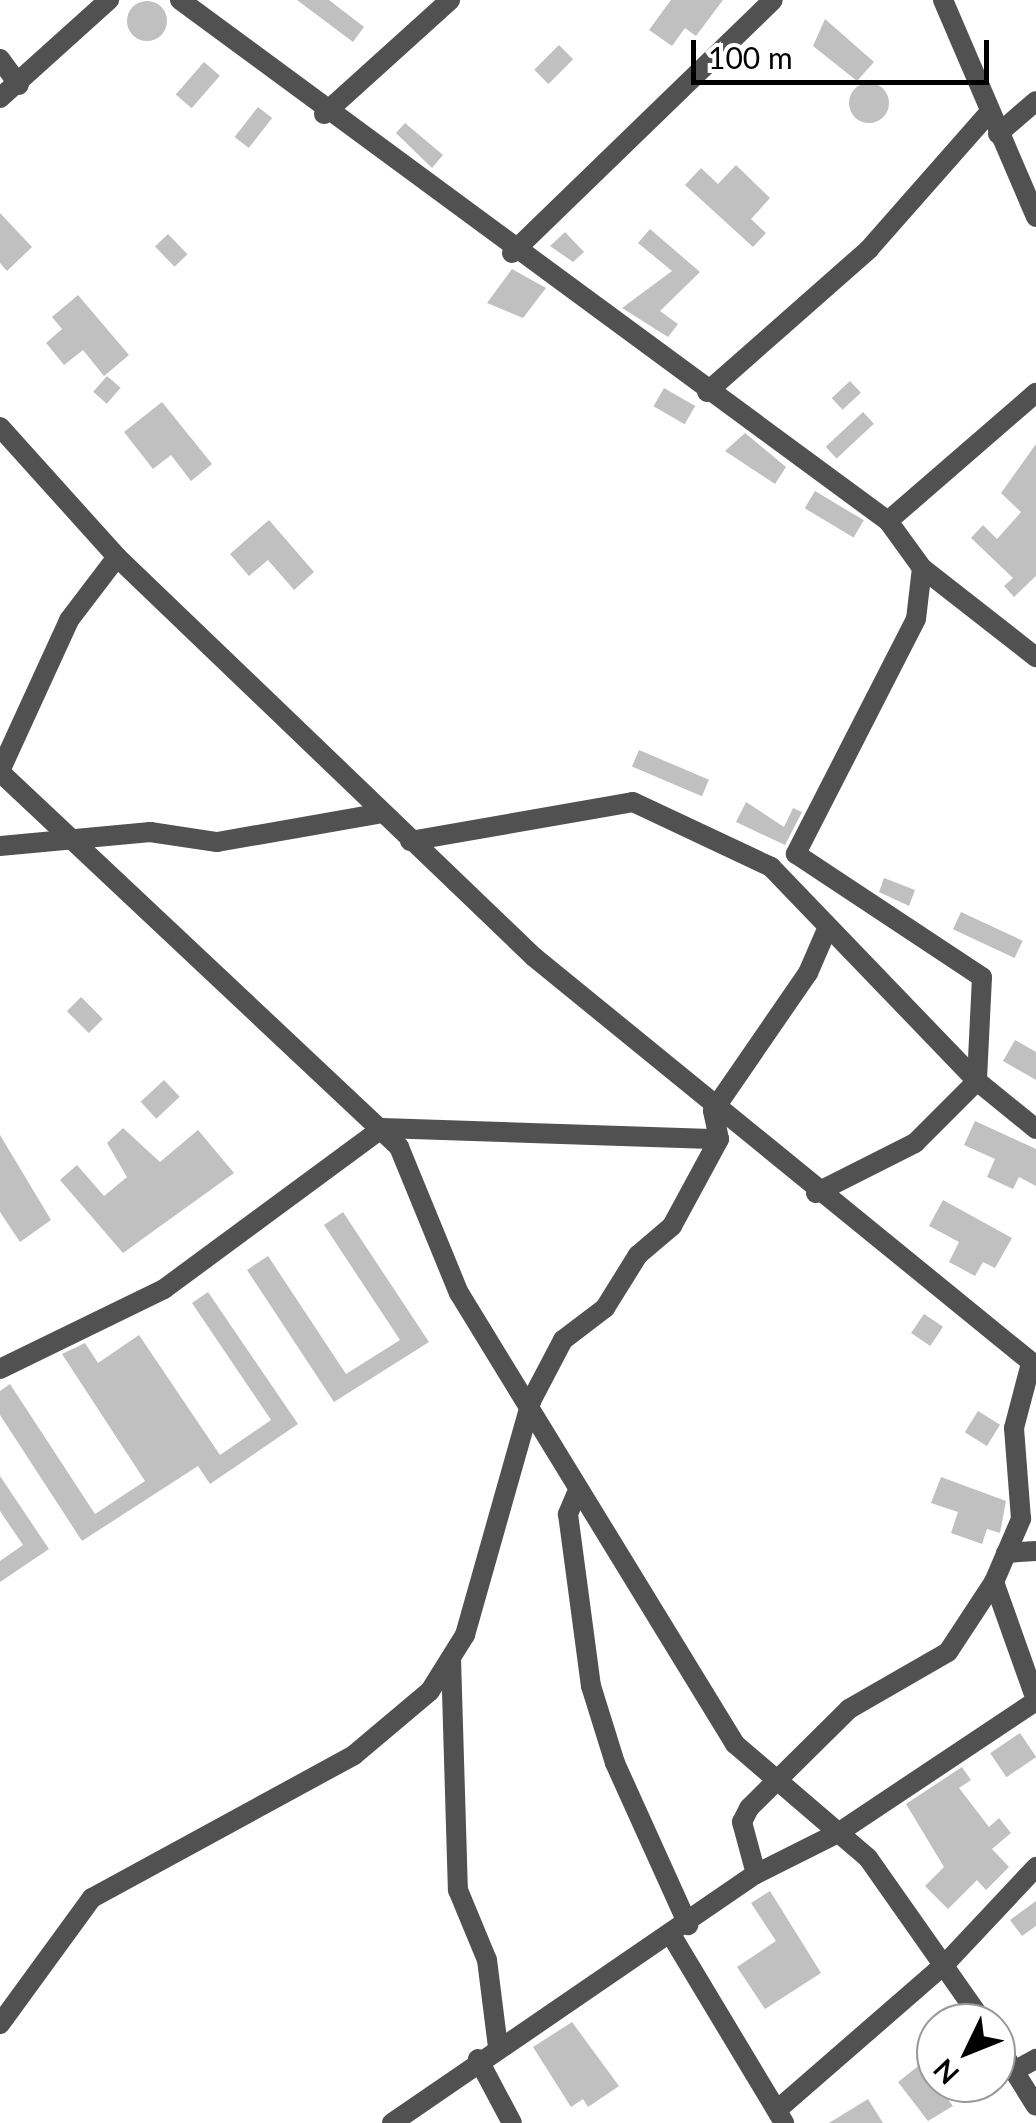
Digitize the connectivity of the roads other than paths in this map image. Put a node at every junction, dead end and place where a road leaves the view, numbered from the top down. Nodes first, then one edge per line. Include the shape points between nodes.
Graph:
1 (109, 0) edge
2 (180, 0) edge
3 (450, 0) edge
4 (773, 0) edge
5 (943, 0) edge
6 (0, 59) edge
7 (19, 85) junction
8 (0, 98) edge
9 (1036, 102) edge
10 (989, 112) junction
11 (324, 114) junction
12 (998, 134) junction
13 (1036, 217) edge
14 (512, 253) junction
15 (706, 392) junction
16 (1036, 392) edge
17 (0, 429) edge
18 (888, 521) junction
19 (117, 557) junction
20 (922, 568) junction
21 (1036, 657) edge
22 (0, 772) edge
23 (378, 814) junction
24 (63, 840) junction
25 (410, 841) junction
26 (0, 846) edge
27 (796, 854) junction
28 (771, 868) junction
29 (826, 929) junction
30 (978, 1081) junction
31 (712, 1111) junction
32 (382, 1128) junction
33 (1036, 1129) edge
34 (719, 1139) junction
35 (816, 1193) junction
36 (1033, 1364) edge
37 (0, 1370) edge
38 (531, 1401) junction
39 (576, 1495) junction
40 (1036, 1552) edge
41 (1006, 1553) junction
42 (994, 1582) junction
43 (451, 1658) junction
44 (1036, 1700) edge
45 (773, 1782) junction
46 (838, 1833) junction
47 (1036, 1867) edge
48 (756, 1874) junction
49 (681, 1931) junction
50 (946, 1964) junction
51 (971, 2003) edge
52 (0, 2024) edge
53 (498, 2047) junction
54 (478, 2059) junction
55 (1016, 2075) edge
56 (1036, 2106) edge
57 (780, 2117) edge
58 (392, 2123) edge
59 (512, 2123) edge

1 - 7 street
2 - 11 street
3 - 11 street
4 - 14 street
5 - 10 street
6 - 7 street
7 - 8 street
9 - 12 street
10 - 12 street
10 - 15 street via 842,277
11 - 14 street
12 - 13 street
14 - 15 street
15 - 18 street
16 - 18 street
17 - 19 street
18 - 20 street
19 - 22 street via 69,620
19 - 23 street
20 - 21 street
20 - 27 street via 916,619
22 - 24 street
23 - 24 street via 217,842 150,832
23 - 25 street
24 - 26 street
24 - 32 street via 188,942
25 - 28 street via 633,802
25 - 31 street
27 - 28 street
27 - 30 street via 982,977
28 - 29 street
29 - 30 street
29 - 31 street via 808,973
30 - 33 street
30 - 35 street via 915,1143
31 - 34 street
31 - 35 street
32 - 34 street
32 - 37 street via 164,1289
32 - 38 street via 399,1147 460,1292
34 - 38 street via 672,1226 638,1254 605,1308 563,1340
35 - 36 street
36 - 41 street via 1014,1428 1021,1519
38 - 39 street
38 - 43 street via 514,1483
39 - 45 street via 735,1744
39 - 49 street via 568,1514 591,1686
40 - 41 street
41 - 42 street
42 - 44 street
42 - 45 street via 948,1652 849,1709
43 - 52 street via 430,1691 354,1756 92,1898
43 - 53 street via 458,1890 487,1960
44 - 46 street
45 - 46 street
45 - 48 street via 742,1822
46 - 48 street
46 - 50 street via 868,1858
47 - 50 street
48 - 49 street
49 - 53 street
49 - 57 street
50 - 51 street
50 - 57 street
53 - 54 street
54 - 58 street
54 - 59 street
55 - 56 street

